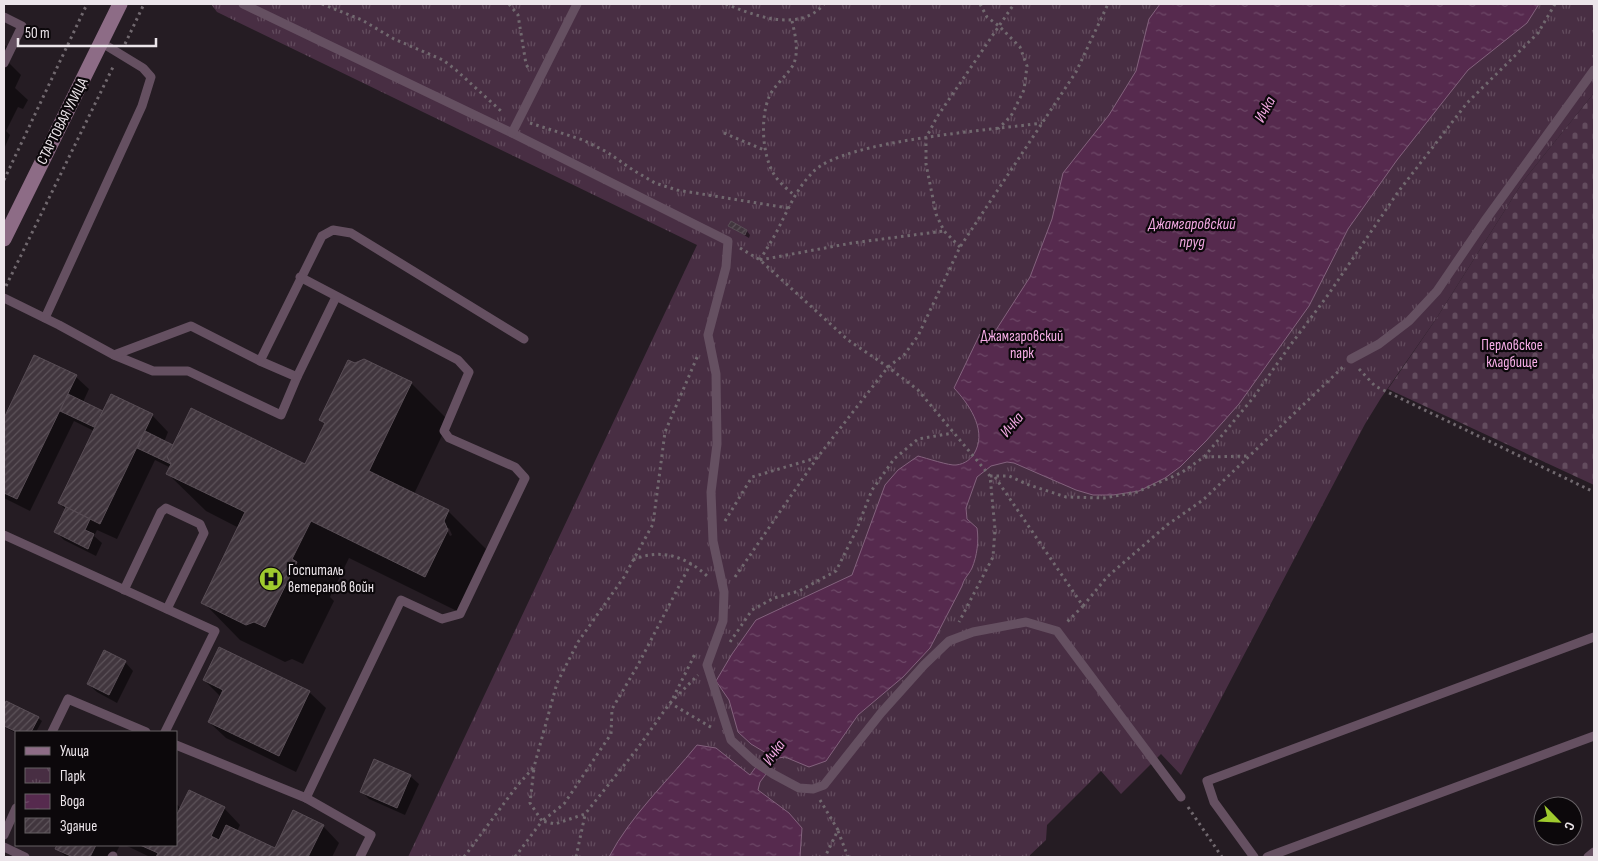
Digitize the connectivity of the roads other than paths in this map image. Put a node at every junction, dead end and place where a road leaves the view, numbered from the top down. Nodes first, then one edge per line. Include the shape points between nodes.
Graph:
1 (120, 4) edge
2 (243, 4) edge
3 (577, 4) edge
4 (4, 17) edge
5 (102, 43) junction
6 (4, 63) edge
7 (1594, 70) edge
8 (512, 133) junction
9 (4, 239) edge
10 (300, 277) junction
11 (336, 297) junction
12 (4, 298) edge
13 (45, 318) junction
14 (524, 339) dead end
15 (114, 355) junction
16 (1351, 359) road end
17 (260, 361) junction
18 (297, 377) junction
19 (4, 535) edge
20 (124, 590) junction
21 (167, 609) junction
22 (1594, 637) edge
23 (52, 731) edge
24 (144, 731) edge
25 (165, 731) edge
26 (1594, 736) edge
27 (178, 746) edge
28 (1180, 797) road end
29 (306, 798) junction
30 (15, 810) edge
31 (4, 835) edge
32 (4, 847) edge
33 (1594, 852) edge
34 (26, 857) edge
35 (360, 857) edge
36 (1254, 857) edge
37 (1267, 857) edge
38 (1588, 857) edge

1 - 5 street, СТАРТОВАЯ УЛИЦА
2 - 8 lane
3 - 8 lane
4 - 6 lane via 22,26
5 - 9 street, СТАРТОВАЯ УЛИЦА
5 - 13 lane via 143,68 151,77 142,106
7 - 16 lane via 1437,291 1409,321 1379,344
8 - 28 lane via 728,241 726,267 708,335 716,374 713,541 724,592 723,621 707,665 731,740 755,762 800,788 813,789 824,785 881,713 949,641 973,632 1026,622 1057,631
10 - 11 lane
10 - 14 lane via 322,236 333,230 350,234
10 - 17 lane
11 - 18 lane
11 - 29 lane via 458,360 469,372 444,430 448,438 515,467 524,478 460,614 442,619 401,600
12 - 13 lane
13 - 15 lane
15 - 17 lane via 191,326
15 - 18 lane via 153,371 188,372 281,415
17 - 18 lane
19 - 20 lane
20 - 21 lane
20 - 21 lane via 160,512 166,508 200,524 204,533
21 - 25 lane via 215,631
22 - 36 lane via 1207,780 1214,802
23 - 24 lane via 68,699
26 - 37 lane
27 - 29 lane
29 - 35 lane via 371,835
30 - 31 lane
32 - 34 lane
33 - 38 lane

